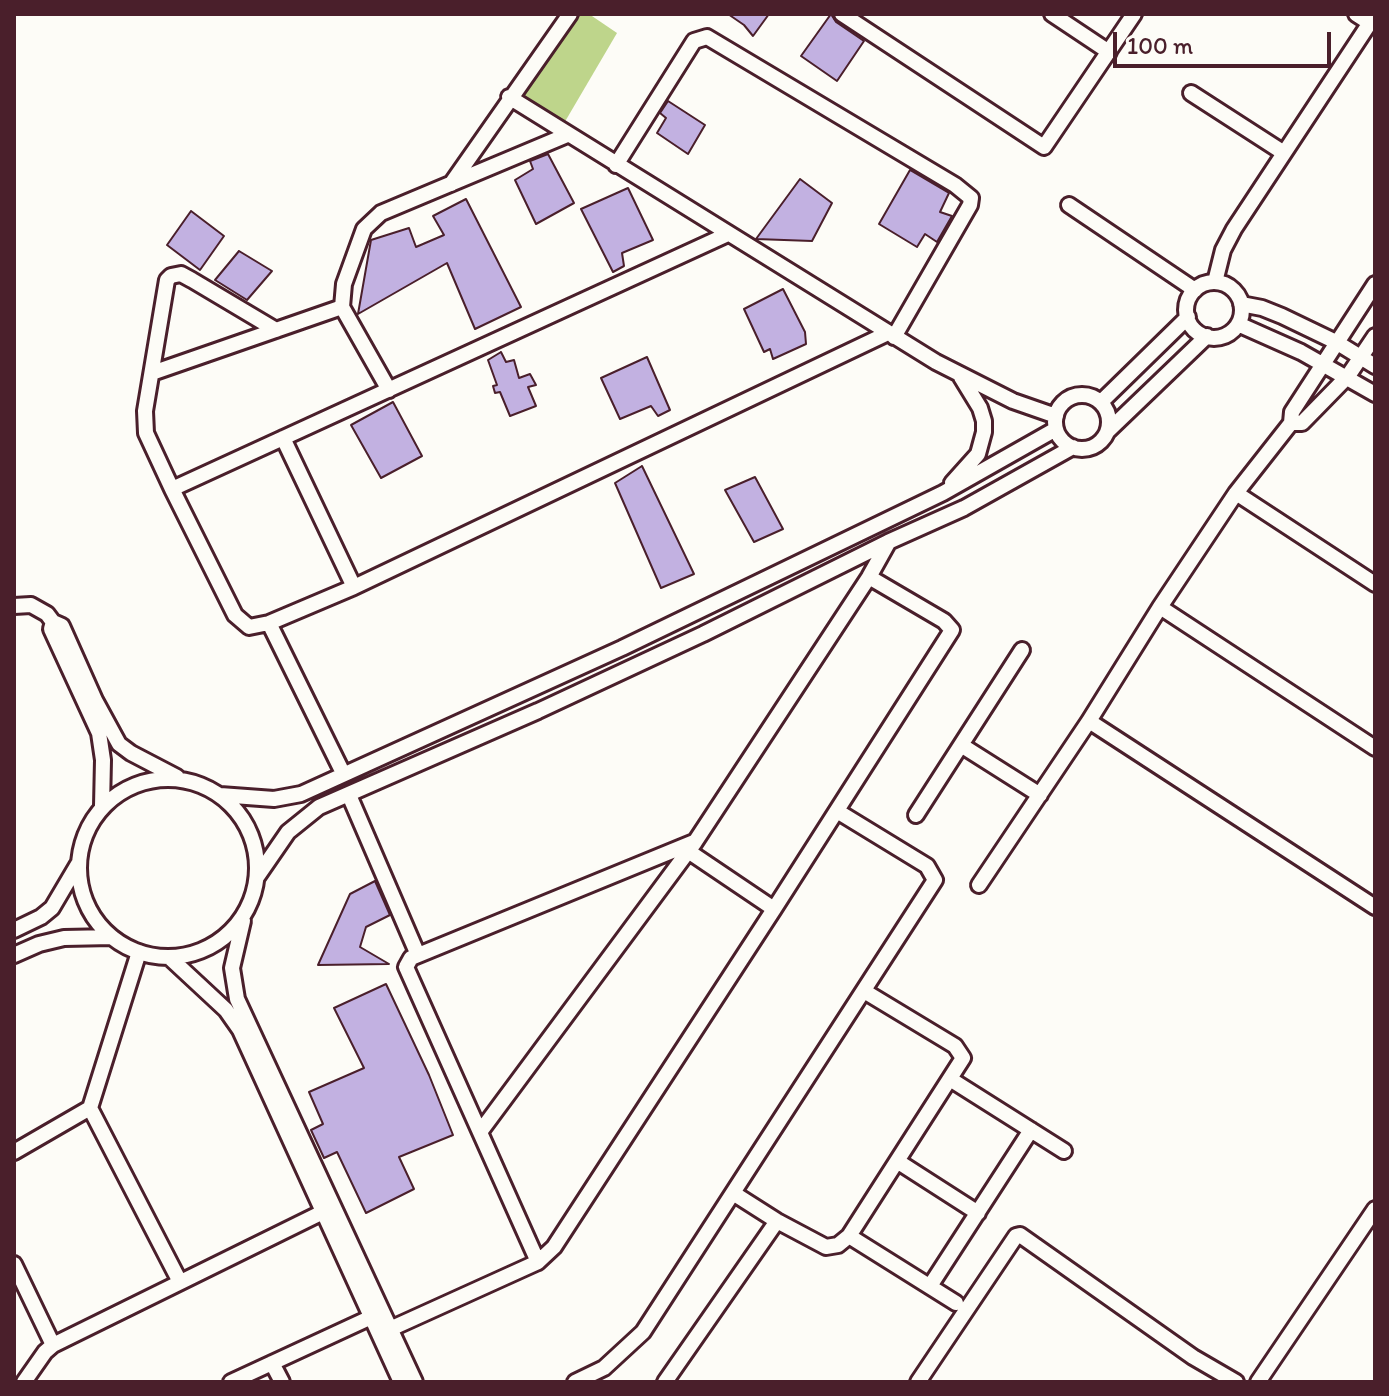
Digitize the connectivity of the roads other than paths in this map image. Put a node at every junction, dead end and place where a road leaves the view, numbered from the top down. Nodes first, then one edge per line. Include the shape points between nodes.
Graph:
1 (570, 14) edge
2 (842, 14) edge
3 (1052, 14) edge
4 (1134, 14) edge
5 (1356, 14) edge
6 (1372, 19) edge
7 (1109, 52) junction
8 (1191, 93) dead end
9 (509, 97) junction
10 (567, 135) junction
11 (1284, 153) junction
12 (616, 165) junction
13 (450, 184) junction
14 (1069, 205) dead end
15 (728, 234) junction
16 (1215, 282) junction
17 (1375, 284) edge
18 (1195, 290) junction
19 (1241, 304) junction
20 (342, 307) junction
21 (1188, 317) junction
22 (1238, 324) junction
23 (276, 330) junction
24 (891, 335) junction
25 (1207, 336) junction
26 (1375, 336) edge
27 (1336, 342) junction
28 (1361, 357) junction
29 (1323, 364) junction
30 (1375, 366) edge
31 (152, 373) junction
32 (1348, 376) junction
33 (961, 377) junction
34 (389, 390) junction
35 (1375, 394) edge
36 (1101, 402) junction
37 (1056, 422) junction
38 (1291, 423) junction
39 (1108, 431) junction
40 (283, 438) junction
41 (1073, 447) junction
42 (172, 489) junction
43 (948, 490) junction
44 (1236, 493) junction
45 (964, 508) junction
46 (888, 542) junction
47 (869, 577) junction
48 (1375, 584) edge
49 (354, 587) junction
50 (14, 606) edge
51 (1160, 607) junction
52 (53, 622) junction
53 (269, 623) junction
54 (1022, 650) dead end
55 (1089, 721) junction
56 (961, 745) junction
57 (1375, 748) edge
58 (343, 773) junction
59 (181, 779) junction
60 (220, 795) junction
61 (349, 795) junction
62 (1040, 795) junction
63 (102, 806) junction
64 (837, 811) junction
65 (916, 815) dead end
66 (691, 847) junction
67 (78, 864) junction
68 (257, 877) junction
69 (979, 885) dead end
70 (1375, 907) edge
71 (774, 909) junction
72 (245, 913) junction
73 (14, 930) edge
74 (112, 937) junction
75 (139, 952) junction
76 (14, 955) edge
77 (418, 955) junction
78 (169, 957) junction
79 (864, 991) junction
80 (950, 1079) junction
81 (90, 1108) junction
82 (1031, 1130) junction
83 (480, 1132) junction
84 (1064, 1151) dead end
85 (14, 1152) edge
86 (897, 1161) junction
87 (733, 1193) junction
88 (1375, 1209) edge
89 (328, 1210) junction
90 (978, 1213) junction
91 (777, 1221) junction
92 (849, 1236) junction
93 (538, 1262) junction
94 (14, 1264) edge
95 (180, 1282) junction
96 (930, 1286) junction
97 (956, 1303) dead end
98 (377, 1315) junction
99 (385, 1331) junction
100 (53, 1345) junction
101 (272, 1363) junction
102 (595, 1379) edge
103 (24, 1382) edge
104 (231, 1382) edge
105 (282, 1382) edge
106 (401, 1382) edge
107 (415, 1382) edge
108 (575, 1382) edge
109 (665, 1382) edge
110 (918, 1382) edge
111 (1236, 1382) edge
112 (1258, 1382) edge

1 - 9 street
2 - 7 street via 1044,147
3 - 7 street
4 - 7 street
5 - 6 street
6 - 11 street
8 - 11 street
9 - 10 street
9 - 13 street
10 - 12 street
10 - 13 street
11 - 16 street via 1234,229
12 - 15 street
12 - 24 street via 694,41 707,37 955,185 971,198 970,205
13 - 20 street via 372,219 351,262
14 - 18 street
15 - 24 street
15 - 34 street
16 - 18 street
16 - 19 street via 1236,292
17 - 27 street
18 - 21 street
19 - 22 street
19 - 27 street via 1262,308
20 - 23 street
20 - 34 street
21 - 25 street
21 - 36 street
22 - 25 street via 1225,335
22 - 29 street
23 - 31 street
23 - 31 street via 174,274 167,280
24 - 33 street
24 - 49 street
25 - 39 street
26 - 28 street
27 - 28 street
27 - 29 street
28 - 30 street
28 - 32 street
29 - 32 street
29 - 38 street via 1292,412
31 - 42 street via 146,433
32 - 35 street
32 - 38 street via 1302,423
33 - 37 street
33 - 43 street via 980,408 984,432 978,454
34 - 40 street
36 - 37 street via 1074,396 1066,400
36 - 39 street
37 - 41 street via 1065,443
37 - 43 street
38 - 44 street
39 - 41 street via 1097,444
40 - 42 street
40 - 49 street
41 - 45 street
42 - 53 street via 238,620 249,627
43 - 45 street
43 - 58 street via 622,648
44 - 48 street
44 - 51 street
45 - 46 street
46 - 47 street
46 - 61 street via 551,705
47 - 64 street via 952,630
47 - 66 street
49 - 53 street
50 - 52 street via 31,605
51 - 55 street
51 - 57 street
52 - 59 street via 62,626 119,744
52 - 63 street via 51,629 99,733
53 - 58 street
54 - 56 street
55 - 62 street
55 - 70 street
56 - 62 street
56 - 65 street
58 - 60 street via 301,794 274,799
59 - 60 street
59 - 63 street via 130,786
60 - 68 street via 250,831
61 - 68 street via 300,820
61 - 77 street
62 - 69 street
63 - 67 street via 85,833
64 - 71 street
64 - 79 street via 927,866 935,880
66 - 71 street
66 - 77 street
66 - 83 street
67 - 73 street via 52,908
67 - 74 street via 87,905
68 - 72 street
71 - 93 street via 554,1247
72 - 78 street via 213,945
72 - 89 street via 232,968 237,999
74 - 75 street
74 - 76 street via 64,938
75 - 78 street
75 - 81 street
77 - 83 street via 408,961 408,974
78 - 89 street via 234,1019
79 - 80 street via 955,1046 963,1058
79 - 87 street
80 - 82 street
80 - 86 street
81 - 85 street
81 - 95 street
82 - 84 street
82 - 90 street
83 - 93 street
86 - 90 street
86 - 92 street
87 - 91 street
87 - 102 street via 643,1332
88 - 112 street
89 - 95 street
89 - 98 street
90 - 96 street
91 - 92 street via 826,1247
91 - 109 street
92 - 96 street
93 - 99 street
94 - 100 street
95 - 100 street
96 - 97 street
98 - 99 street
98 - 101 street
99 - 106 street
99 - 107 street
100 - 103 street
101 - 104 street
101 - 105 street
102 - 108 street
110 - 111 street via 1020,1235

